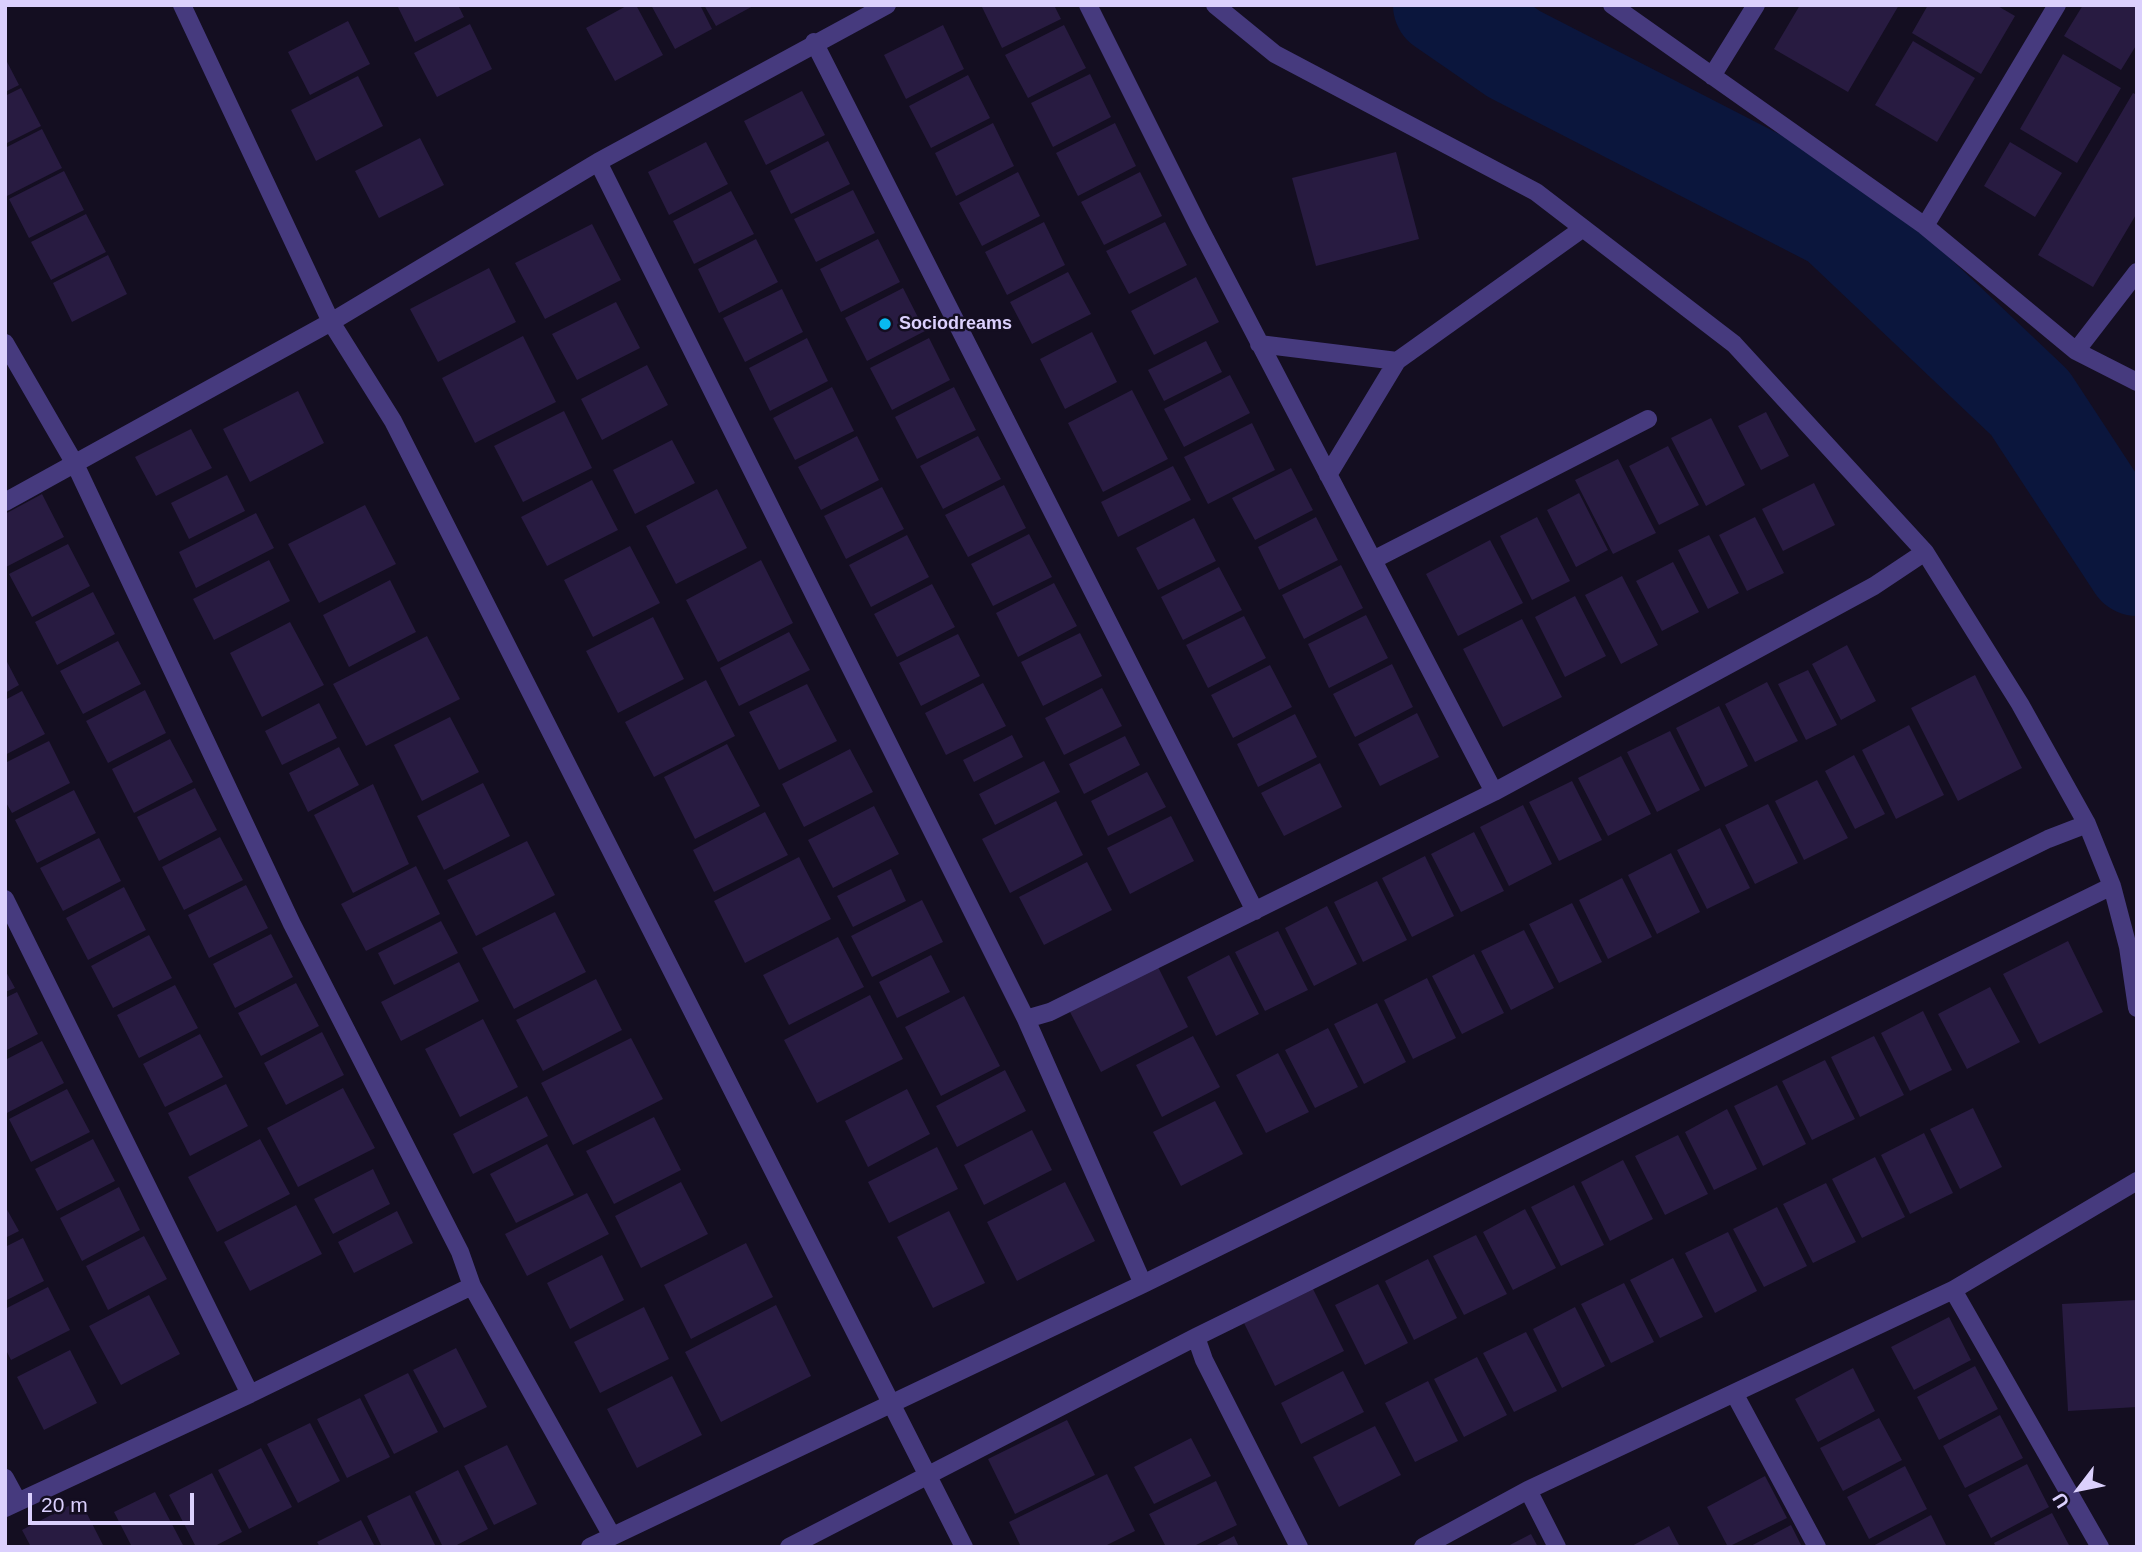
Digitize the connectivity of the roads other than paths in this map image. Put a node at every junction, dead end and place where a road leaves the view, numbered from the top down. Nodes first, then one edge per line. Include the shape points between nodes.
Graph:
1 (181, 5) edge
2 (887, 5) edge
3 (1088, 5) edge
4 (1215, 5) edge
5 (1612, 5) edge
6 (1756, 5) edge
7 (2057, 5) edge
8 (814, 42) junction
9 (1712, 76) junction
10 (598, 162) junction
11 (1925, 226) junction
12 (1582, 229) junction
13 (2137, 272) edge
14 (331, 322) junction
15 (5, 343) edge
16 (1259, 344) junction
17 (2076, 351) junction
18 (1397, 361) junction
19 (2137, 382) edge
20 (1648, 419) dead end
21 (75, 464) junction
22 (1328, 475) junction
23 (5, 502) edge
24 (1925, 552) junction
25 (1373, 560) junction
26 (1494, 792) junction
27 (2087, 824) junction
28 (2112, 886) junction
29 (5, 899) edge
30 (1255, 911) junction
31 (2137, 1008) edge
32 (1026, 1019) junction
33 (2137, 1181) edge
34 (1143, 1284) junction
35 (472, 1286) junction
36 (1954, 1290) junction
37 (1196, 1336) junction
38 (1734, 1393) junction
39 (250, 1394) junction
40 (892, 1405) junction
41 (928, 1477) junction
42 (5, 1478) edge
43 (1528, 1490) junction
44 (12, 1505) edge
45 (612, 1536) junction
46 (590, 1547) edge
47 (789, 1547) edge
48 (964, 1547) edge
49 (1299, 1547) edge
50 (1423, 1547) edge
51 (1558, 1547) edge
52 (1817, 1547) edge
53 (2100, 1547) edge

1 - 14 street
2 - 8 street
3 - 16 street
4 - 12 street via 1275,54 1536,192
5 - 9 street
6 - 9 street
7 - 11 street
8 - 10 street
8 - 30 street
9 - 11 street
10 - 14 street
10 - 32 street
11 - 17 street
12 - 18 street
12 - 24 street via 1734,344
13 - 17 street
14 - 21 street
14 - 40 street via 393,421
15 - 21 street
16 - 18 street
16 - 22 street
17 - 19 street
18 - 22 street
20 - 25 street
21 - 23 street
21 - 35 street via 292,924 460,1252
22 - 25 street
24 - 26 street via 1874,586
24 - 27 street via 2020,704
25 - 26 street
26 - 30 street
27 - 28 street
27 - 34 street via 2048,839
28 - 31 street
28 - 37 street
29 - 39 street
30 - 32 street via 1050,1012
32 - 34 street
33 - 36 street
34 - 40 street
35 - 39 street
35 - 45 street
36 - 38 street
36 - 53 street
37 - 41 street
37 - 49 street
38 - 43 street
38 - 52 street
39 - 44 street
40 - 41 street
40 - 45 street
41 - 47 street
41 - 48 street
42 - 44 street
43 - 50 street
43 - 51 street
45 - 46 street

